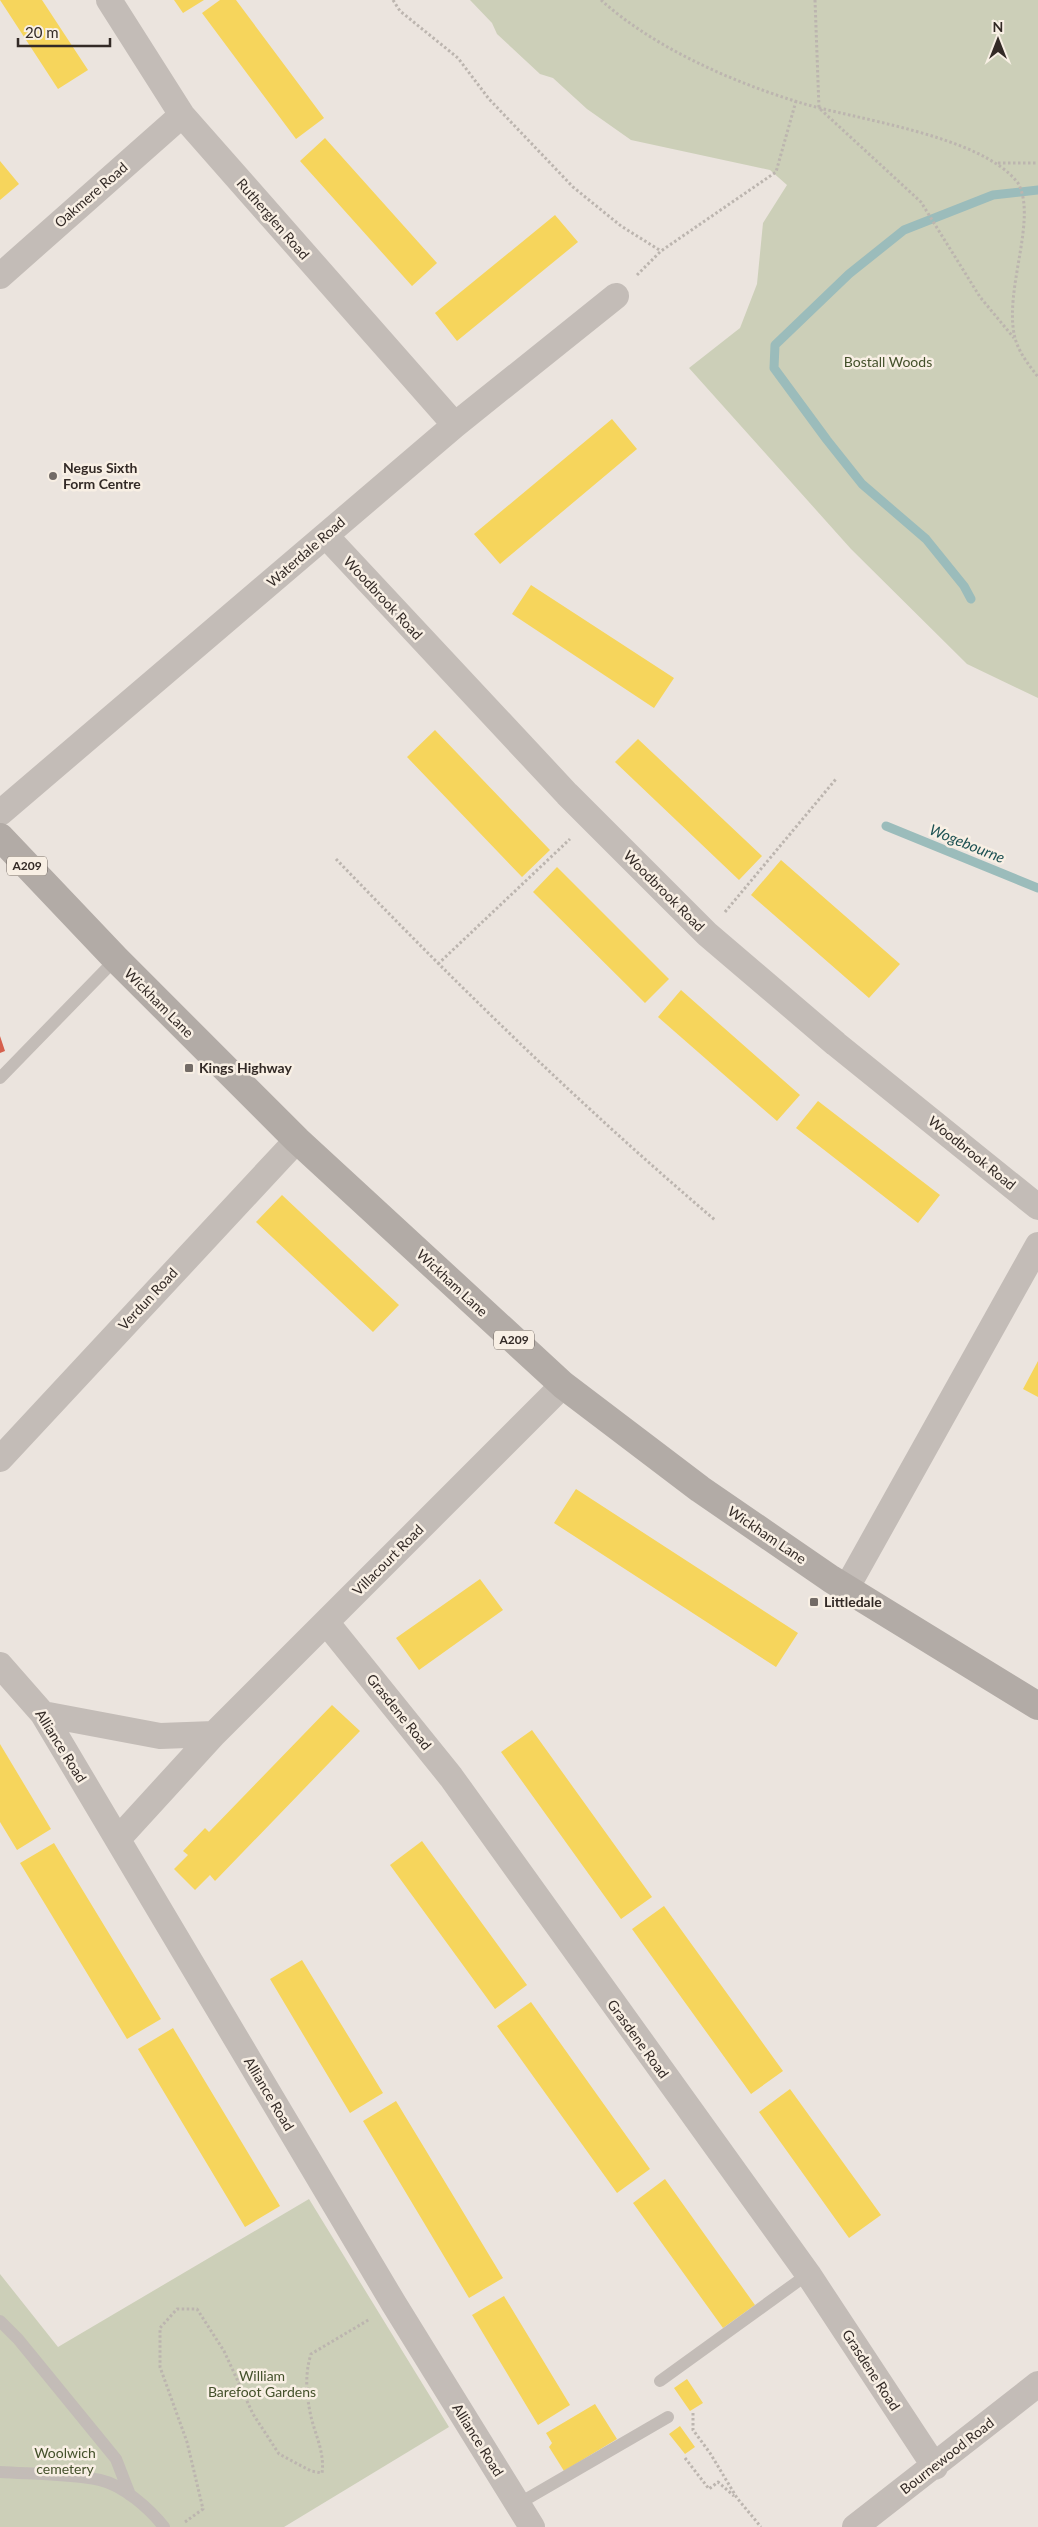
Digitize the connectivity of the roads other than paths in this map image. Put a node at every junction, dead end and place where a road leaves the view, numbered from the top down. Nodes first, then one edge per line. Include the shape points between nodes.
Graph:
1 (108, 0) edge
2 (182, 115) junction
3 (0, 276) edge
4 (616, 296) road end
5 (454, 425) junction
6 (326, 536) junction
7 (0, 813) edge
8 (0, 837) edge
9 (116, 959) junction
10 (0, 1078) edge
11 (297, 1140) junction
12 (1038, 1207) edge
13 (1038, 1245) edge
14 (563, 1385) junction
15 (0, 1458) edge
16 (846, 1589) junction
17 (326, 1622) junction
18 (0, 1665) edge
19 (1038, 1706) edge
20 (43, 1714) junction
21 (214, 1734) junction
22 (118, 1839) junction
23 (808, 2274) junction
24 (0, 2321) edge
25 (660, 2381) dead end
26 (1038, 2384) edge
27 (668, 2417) dead end
28 (935, 2467) junction
29 (0, 2472) edge
30 (130, 2495) junction
31 (518, 2504) junction
32 (164, 2527) edge
33 (532, 2527) edge
34 (855, 2527) edge

1 - 2 street, Rutherglen Road
2 - 3 street, Oakmere Road
2 - 5 street, Rutherglen Road
4 - 5 street, Waterdale Road
5 - 6 street, Waterdale Road
6 - 7 street, Waterdale Road
6 - 12 street, Woodbrook Road via 471,693 707,934 836,1044
8 - 9 main road, Wickham Lane / A209
9 - 10 lane
9 - 11 main road, Wickham Lane / A209
11 - 14 main road, Wickham Lane / A209
11 - 15 street, Verdun Road
13 - 16 street
14 - 16 main road, Wickham Lane / A209 via 700,1489
14 - 17 street, Villacourt Road
16 - 19 main road, Wickham Lane / A209
17 - 21 street, Villacourt Road
17 - 23 street, Grasdene Road via 451,1777
18 - 20 street, Alliance Road
20 - 21 street via 160,1736
20 - 22 street, Alliance Road
21 - 22 street, Villacourt Road
22 - 31 street, Alliance Road via 394,2304
23 - 25 lane
23 - 28 street, Grasdene Road
24 - 30 lane via 116,2460
26 - 28 street, Bournewood Road
27 - 31 lane
28 - 34 street, Bournewood Road
29 - 30 lane via 101,2480
30 - 32 lane via 155,2515
31 - 33 street, Alliance Road

